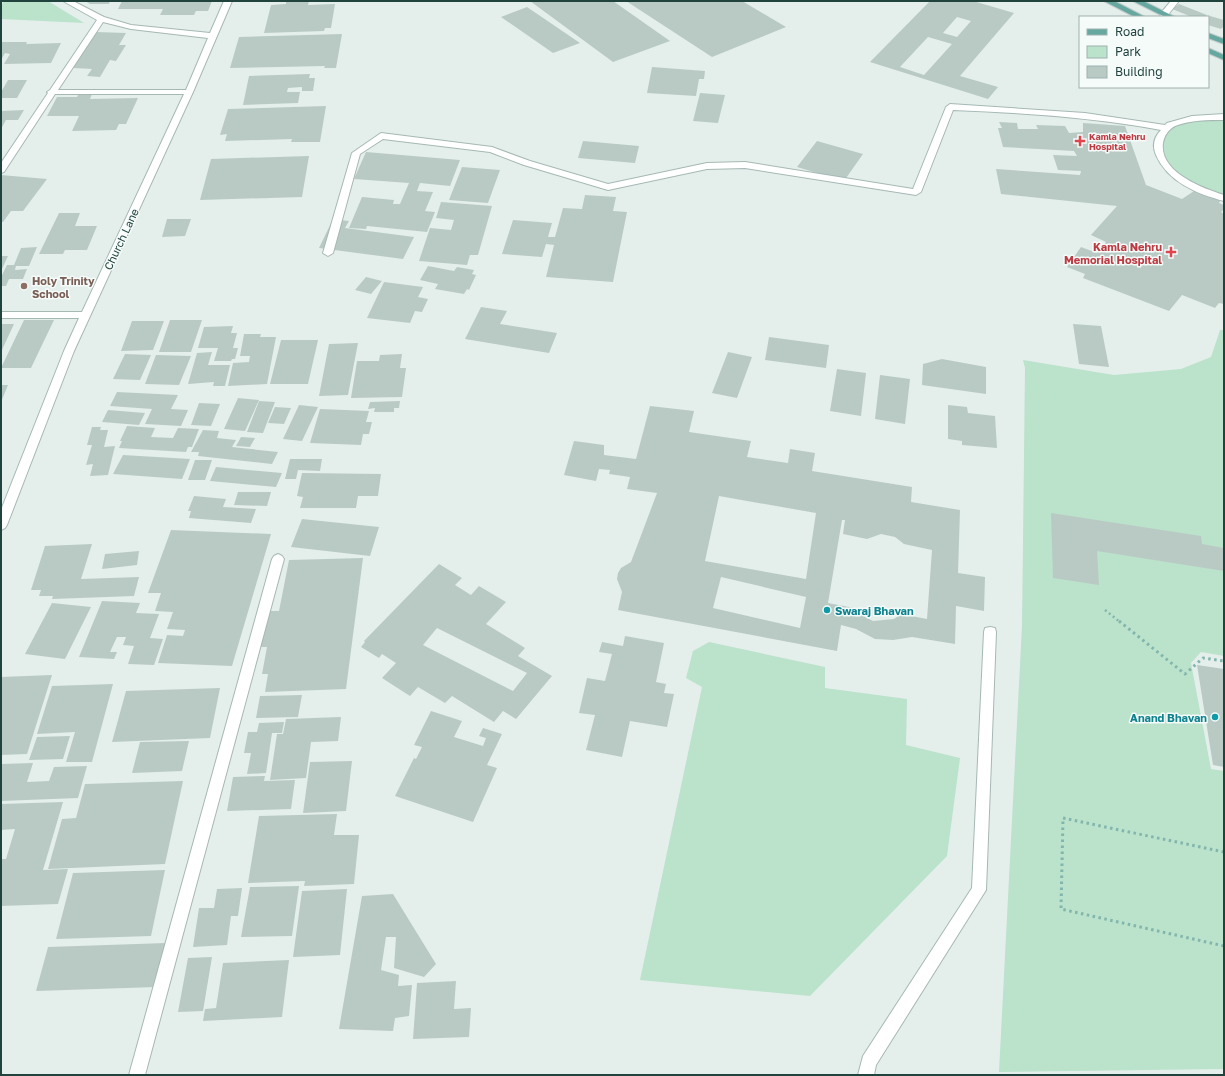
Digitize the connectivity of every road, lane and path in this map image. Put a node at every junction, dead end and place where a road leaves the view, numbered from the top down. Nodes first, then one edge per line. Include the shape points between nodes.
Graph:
1 (67, 1) edge
2 (228, 1) edge
3 (1108, 1) edge
4 (1137, 1) edge
5 (1175, 1) edge
6 (1168, 15) edge
7 (1139, 16) edge
8 (101, 19) junction
9 (1209, 34) edge
10 (212, 36) junction
11 (1224, 42) edge
12 (1209, 50) edge
13 (1224, 58) edge
14 (51, 92) junction
15 (189, 92) junction
16 (1224, 117) edge
17 (1165, 128) junction
18 (1, 170) edge
19 (1224, 198) edge
20 (328, 253) dead end
21 (1, 315) edge
22 (86, 315) junction
23 (1, 525) edge
24 (278, 559) dead end
25 (1105, 610) dead end
26 (990, 632) dead end
27 (1224, 661) edge
28 (1224, 852) edge
29 (1224, 946) edge
30 (137, 1075) edge
31 (866, 1075) edge

1 - 8 street
2 - 10 street, Church Lane
3 - 7 main road
4 - 6 main road
5 - 6 street
8 - 10 street via 130,27
8 - 14 street
9 - 11 main road
10 - 15 street, Church Lane
12 - 13 main road
14 - 15 street
14 - 18 street
15 - 22 street, Church Lane
16 - 17 street via 1184,119
17 - 19 street via 1158,136 1156,149 1162,162 1176,176 1196,188
17 - 20 street via 1133,121 1094,117 950,107 916,192 745,165 707,166 608,187 492,150 381,136 356,153
21 - 22 street
22 - 23 street, Church Lane via 69,351
24 - 30 street
25 - 27 path via 1185,674 1203,658
26 - 31 street via 979,890 869,1062
28 - 29 path via 1063,818 1061,909

